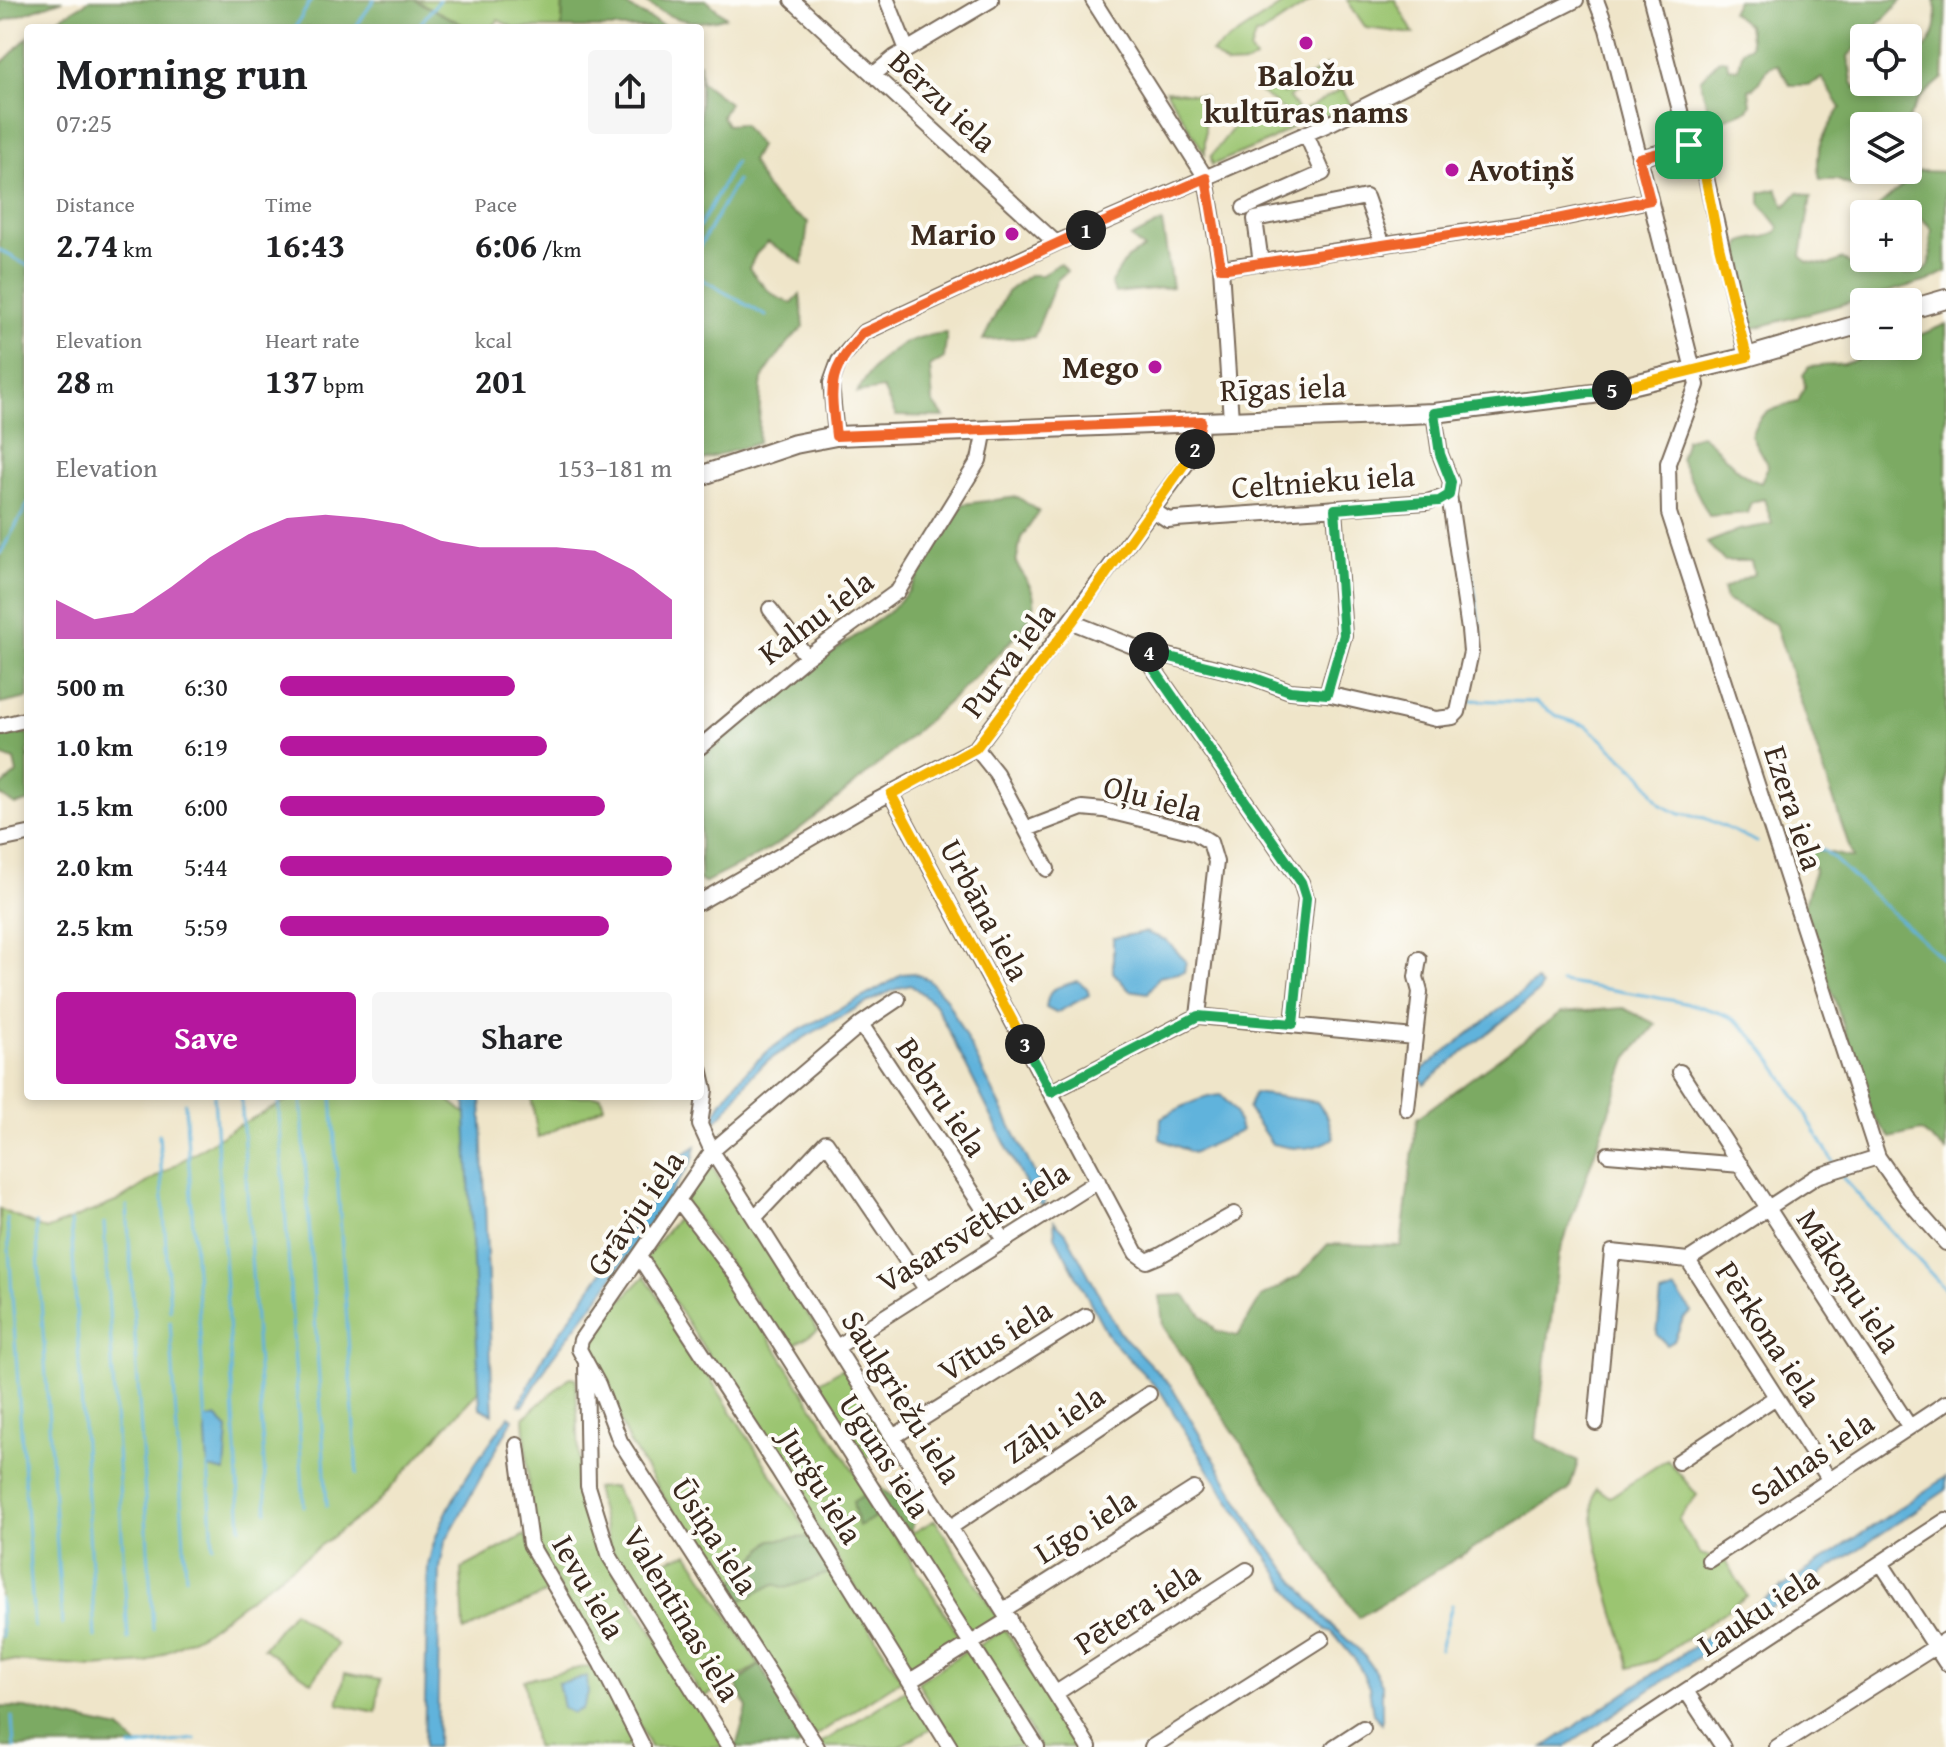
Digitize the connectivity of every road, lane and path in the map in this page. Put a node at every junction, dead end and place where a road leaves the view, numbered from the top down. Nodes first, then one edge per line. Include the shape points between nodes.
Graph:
1 (792, 0) edge
2 (887, 0) edge
3 (991, 0) edge
4 (1093, 0) edge
5 (1576, 0) edge
6 (1596, 0) edge
7 (1651, 0) edge
8 (907, 50) junction
9 (873, 75) junction
10 (1306, 134) junction
11 (1689, 145) junction
12 (1639, 158) junction
13 (1206, 178) junction
14 (1650, 200) junction
15 (1244, 208) dead end
16 (1056, 243) junction
17 (1383, 245) junction
18 (1261, 263) junction
19 (1221, 268) junction
20 (1946, 299) edge
21 (1922, 306) edge
22 (1850, 327) edge
23 (1747, 357) junction
24 (1692, 371) junction
25 (1434, 413) junction
26 (1231, 420) junction
27 (1201, 421) junction
28 (985, 429) junction
29 (836, 436) junction
30 (704, 475) edge
31 (1449, 495) junction
32 (1335, 509) junction
33 (1153, 510) junction
34 (770, 609) dead end
35 (1072, 622) junction
36 (1140, 649) junction
37 (807, 657) junction
38 (1327, 694) junction
39 (24, 720) edge
40 (0, 726) edge
41 (704, 744) edge
42 (976, 748) junction
43 (891, 794) junction
44 (1027, 829) junction
45 (24, 835) edge
46 (0, 840) edge
47 (1047, 869) dead end
48 (704, 900) edge
49 (1419, 959) dead end
50 (898, 999) dead end
51 (1198, 1016) junction
52 (861, 1024) junction
53 (1293, 1024) junction
54 (1414, 1037) junction
55 (1680, 1072) dead end
56 (1051, 1092) junction
57 (704, 1100) edge
58 (1407, 1109) dead end
59 (712, 1151) junction
60 (1608, 1154) dead end
61 (1878, 1157) junction
62 (1741, 1165) junction
63 (1098, 1181) junction
64 (679, 1201) junction
65 (1768, 1206) junction
66 (1234, 1214) dead end
67 (755, 1217) junction
68 (1004, 1240) junction
69 (1946, 1243) edge
70 (640, 1258) junction
71 (1688, 1260) junction
72 (926, 1289) junction
73 (1086, 1316) dead end
74 (837, 1347) junction
75 (579, 1349) joint
76 (586, 1363) junction
77 (1149, 1394) dead end
78 (1776, 1397) junction
79 (1946, 1403) edge
80 (1596, 1423) dead end
81 (1909, 1426) junction
82 (893, 1437) junction
83 (517, 1445) dead end
84 (1678, 1462) dead end
85 (1829, 1479) junction
86 (1194, 1489) dead end
87 (1946, 1520) edge
88 (951, 1527) junction
89 (1709, 1560) dead end
90 (1881, 1563) junction
91 (1247, 1570) dead end
92 (1008, 1614) junction
93 (1322, 1639) dead end
94 (1941, 1643) edge
95 (971, 1644) junction
96 (1946, 1663) edge
97 (910, 1681) junction
98 (1686, 1691) junction
99 (1056, 1693) junction
100 (1363, 1728) dead end
101 (643, 1747) edge
102 (729, 1747) edge
103 (817, 1747) edge
104 (950, 1747) edge
105 (1037, 1747) edge
106 (1089, 1747) edge
107 (1152, 1747) edge
108 (1334, 1747) edge
109 (1600, 1747) edge
110 (1723, 1747) edge
111 (1777, 1747) edge

1 - 9 street, Bērzu iela
2 - 8 street
3 - 8 street
4 - 13 street
5 - 10 street
6 - 12 street, Ezera iela
7 - 11 street
8 - 9 street
9 - 16 street, Bērzu iela
10 - 13 street
10 - 15 street via 1323,173
11 - 12 street
11 - 23 street via 1702,160
12 - 14 street, Ezera iela
13 - 16 street
13 - 19 street
14 - 17 street
14 - 24 street, Ezera iela
16 - 29 street via 863,333 839,361 831,383
17 - 18 street
17 - 18 street via 1366,197 1255,219
18 - 19 street
19 - 26 street
20 - 21 main road
22 - 23 main road, Rīgas iela
23 - 24 main road, Rīgas iela
24 - 25 main road, Rīgas iela via 1581,396
24 - 61 street, Ezera iela via 1695,397 1668,463 1669,513
25 - 26 main road, Rīgas iela
25 - 31 street via 1451,482
26 - 27 main road, Rīgas iela
27 - 28 main road, Rīgas iela
27 - 33 street, Purva iela via 1195,449
28 - 29 main road, Rīgas iela
28 - 37 street, Kalnu iela via 979,460 898,591
29 - 30 main road, Rīgas iela
31 - 32 street, Celtnieku iela via 1439,501
31 - 38 street via 1471,652 1453,717 1436,719
32 - 33 street, Celtnieku iela via 1168,520
32 - 38 street via 1344,635
33 - 35 street, Purva iela
34 - 37 street
35 - 36 street
35 - 42 street, Purva iela
36 - 38 street via 1290,691
36 - 53 street via 1301,882 1306,898
37 - 41 street, Kalnu iela
39 - 40 street
42 - 43 street, Purva iela
42 - 44 street
43 - 48 street, Purva iela
43 - 56 street, Urbāna iela
44 - 47 street
44 - 51 street, Oļu iela via 1094,808 1194,832 1210,842 1215,852
45 - 46 street
49 - 54 street
50 - 52 street, Grāvju iela
51 - 53 street
51 - 56 street
52 - 59 street, Grāvju iela
52 - 68 street, Bebru iela
53 - 54 street
54 - 58 street
55 - 62 street, Mākoņu iela
56 - 63 street, Urbāna iela
57 - 59 street, Saulgriežu iela via 700,1125
59 - 64 street, Grāvju iela
59 - 67 street, Saulgriežu iela
60 - 62 street
61 - 65 street via 1817,1176
61 - 69 street, Ezera iela
62 - 65 street, Mākoņu iela
63 - 66 street, Urbāna iela via 1136,1253 1147,1261
63 - 68 street, Vasarsvētku iela
64 - 70 street, Grāvju iela
64 - 95 street, Uguns iela via 736,1275
65 - 71 street
65 - 81 street, Mākoņu iela
67 - 72 street via 826,1142
67 - 74 street, Saulgriežu iela
68 - 72 street, Vasarsvētku iela
70 - 75 street, Grāvju iela
70 - 97 street, Jurģu iela
71 - 78 street, Pērkona iela
71 - 80 street via 1612,1252
72 - 74 street, Vasarsvētku iela
73 - 82 street, Vītus iela
74 - 82 street, Saulgriežu iela
75 - 76 street, Ūsiņa iela
76 - 102 street, Valentīnas iela via 588,1486 610,1557
76 - 103 street, Ūsiņa iela via 620,1441
77 - 88 street, Zāļu iela
78 - 84 street
78 - 85 street, Pērkona iela
79 - 81 street, Salnas iela
81 - 85 street, Salnas iela
82 - 88 street, Saulgriežu iela
83 - 101 street, Ievu iela via 530,1544
85 - 89 street, Salnas iela
86 - 92 street, Līgo iela
87 - 90 street, Lauku iela
88 - 92 street, Saulgriežu iela
90 - 94 street
90 - 98 street, Lauku iela
91 - 99 street, Pētera iela
92 - 95 street, Līgo iela
92 - 99 street, Saulgriežu iela
93 - 107 street
94 - 96 street
94 - 111 street
95 - 97 street, Līgo iela
95 - 105 street, Uguns iela
97 - 104 street, Jurģu iela
98 - 109 street, Lauku iela
98 - 110 street
99 - 106 street, Saulgriežu iela
100 - 108 street

